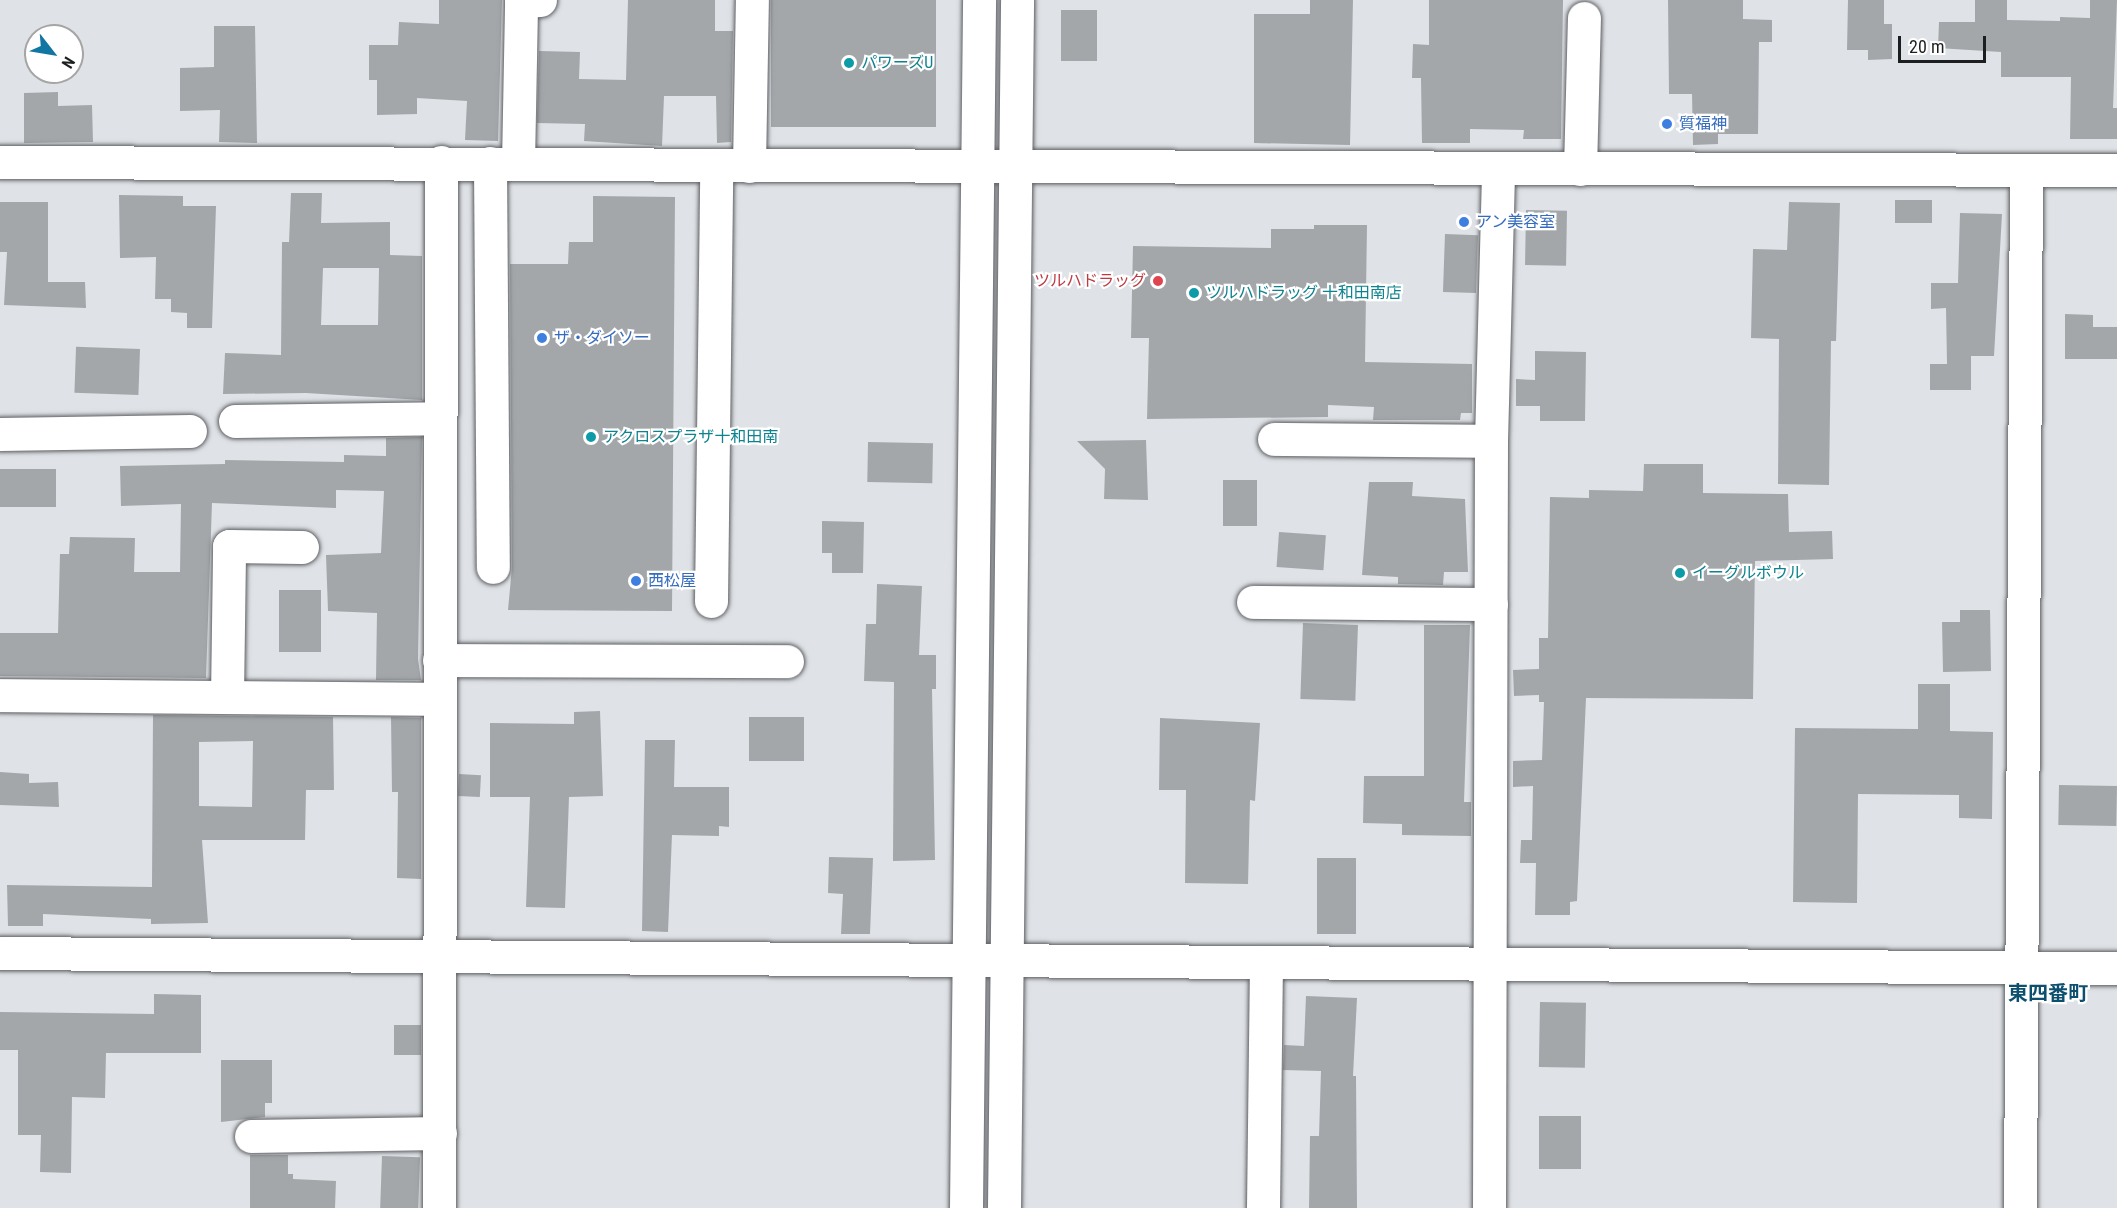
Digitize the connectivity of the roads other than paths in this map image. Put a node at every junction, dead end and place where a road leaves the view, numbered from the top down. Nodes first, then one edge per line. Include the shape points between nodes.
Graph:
1 (540, 0) edge
2 (752, 0) edge
3 (979, 0) edge
4 (1017, 0) edge
5 (1584, 18) dead end
6 (0, 162) edge
7 (441, 162) junction
8 (504, 163) junction
9 (716, 165) junction
10 (748, 166) junction
11 (976, 167) junction
12 (1015, 167) junction
13 (1498, 168) junction
14 (1580, 168) junction
15 (2117, 170) edge
16 (2026, 171) junction
17 (440, 418) junction
18 (235, 421) dead end
19 (190, 431) dead end
20 (0, 434) edge
21 (1274, 439) dead end
22 (1491, 441) junction
23 (302, 547) dead end
24 (493, 567) dead end
25 (711, 601) dead end
26 (1253, 602) dead end
27 (1491, 604) junction
28 (439, 660) junction
29 (787, 661) dead end
30 (0, 694) edge
31 (227, 697) junction
32 (438, 699) junction
33 (0, 953) edge
34 (442, 956) junction
35 (968, 960) junction
36 (1005, 960) junction
37 (1266, 962) junction
38 (1491, 965) junction
39 (2022, 967) junction
40 (2117, 968) edge
41 (440, 1133) junction
42 (251, 1136) dead end
43 (439, 1208) edge
44 (966, 1208) edge
45 (1004, 1208) edge
46 (1263, 1208) edge
47 (1489, 1208) edge
48 (2020, 1208) edge

1 - 8 street via 520,1
2 - 10 street
3 - 11 street
4 - 12 street
5 - 14 street
6 - 7 street
7 - 8 street
7 - 17 street
8 - 9 street
8 - 24 street
9 - 10 street
9 - 25 street
10 - 11 street
11 - 12 street
11 - 35 street
12 - 13 street
12 - 36 street
13 - 14 street
13 - 22 street
14 - 16 street
15 - 16 street
16 - 39 street
17 - 18 street
17 - 28 street
19 - 20 street
21 - 22 street
22 - 27 street
23 - 31 street via 229,546
26 - 27 street
27 - 38 street
28 - 29 street
28 - 32 street
30 - 31 street
31 - 32 street
32 - 34 street
33 - 34 street
34 - 35 street
34 - 41 street
35 - 36 street
35 - 44 street
36 - 37 street
36 - 45 street
37 - 38 street
37 - 46 street
38 - 39 street
38 - 47 street
39 - 40 street
39 - 48 street
41 - 42 street
41 - 43 street

